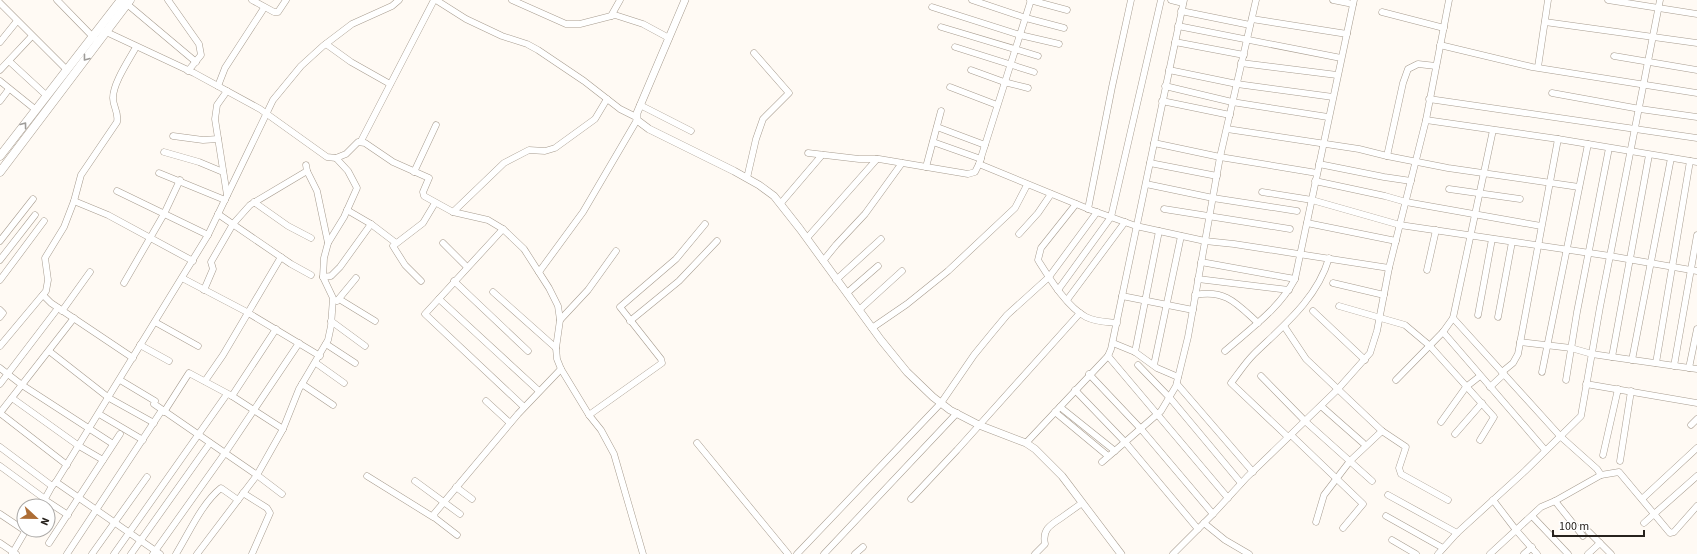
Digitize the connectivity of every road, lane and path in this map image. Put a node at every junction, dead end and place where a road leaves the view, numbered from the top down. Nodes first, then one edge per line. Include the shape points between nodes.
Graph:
1 (57, 0) edge
2 (168, 0) edge
3 (252, 0) edge
4 (286, 0) edge
5 (398, 0) edge
6 (435, 0) edge
7 (512, 0) edge
8 (620, 0) edge
9 (685, 0) edge
10 (972, 0) edge
11 (1031, 0) edge
12 (1131, 0) edge
13 (1161, 0) edge
14 (1171, 0) edge
15 (1256, 0) edge
16 (1333, 0) edge
17 (1450, 0) edge
18 (1548, 0) edge
19 (1608, 0) edge
20 (1660, 0) edge
21 (123, 1) edge
22 (1184, 1) edge
23 (1354, 2) edge
24 (1, 7) edge
25 (932, 7) dead end
26 (1659, 7) junction
27 (264, 8) junction
28 (1067, 10) dead end
29 (1181, 11) junction
30 (1382, 12) dead end
31 (1697, 14) edge
32 (611, 16) junction
33 (1026, 18) junction
34 (17, 21) junction
35 (1251, 22) junction
36 (1545, 22) junction
37 (1178, 26) junction
38 (941, 27) dead end
39 (1064, 28) dead end
40 (1444, 28) junction
41 (102, 31) junction
42 (1347, 34) junction
43 (1020, 35) junction
44 (32, 36) junction
45 (1653, 37) junction
46 (670, 38) junction
47 (96, 40) junction
48 (1247, 40) junction
49 (0, 42) edge
50 (1175, 42) junction
51 (326, 44) junction
52 (1059, 44) dead end
53 (1697, 44) edge
54 (1440, 46) junction
55 (136, 47) junction
56 (955, 47) dead end
57 (1015, 50) junction
58 (754, 53) dead end
59 (1244, 55) junction
60 (1038, 56) dead end
61 (1614, 56) dead end
62 (1341, 58) junction
63 (9, 61) junction
64 (196, 62) junction
65 (1242, 62) junction
66 (1648, 63) junction
67 (1010, 65) junction
68 (1436, 66) junction
69 (1538, 68) junction
70 (0, 70) edge
71 (67, 70) junction
72 (970, 70) dead end
73 (1169, 70) junction
74 (1697, 70) edge
75 (188, 71) junction
76 (1034, 72) dead end
77 (1337, 75) junction
78 (0, 81) edge
79 (1004, 82) junction
80 (390, 84) junction
81 (1237, 84) junction
82 (218, 86) junction
83 (1165, 86) junction
84 (1644, 86) junction
85 (950, 87) dead end
86 (1028, 88) dead end
87 (10, 89) junction
88 (227, 91) junction
89 (1552, 93) dead end
90 (1697, 93) edge
91 (47, 96) junction
92 (1333, 97) junction
93 (607, 99) junction
94 (1430, 99) junction
95 (0, 101) edge
96 (1162, 101) junction
97 (1232, 102) junction
98 (640, 105) junction
99 (997, 105) junction
100 (1640, 109) junction
101 (36, 110) junction
102 (941, 111) dead end
103 (267, 114) junction
104 (1230, 115) junction
105 (1697, 116) edge
106 (1328, 118) junction
107 (636, 119) junction
108 (1426, 120) junction
109 (436, 125) dead end
110 (937, 127) junction
111 (1226, 129) junction
112 (1492, 130) junction
113 (1636, 130) junction
114 (691, 131) dead end
115 (173, 136) dead end
116 (1697, 138) edge
117 (218, 139) junction
118 (1558, 139) junction
119 (361, 141) junction
120 (933, 142) junction
121 (1154, 143) junction
122 (1323, 144) junction
123 (1588, 144) junction
124 (985, 145) junction
125 (1609, 148) junction
126 (164, 152) dead end
127 (1632, 152) junction
128 (808, 153) dead end
129 (822, 155) junction
130 (1649, 155) junction
131 (0, 156) edge
132 (1387, 156) junction
133 (1220, 157) junction
134 (336, 158) junction
135 (1671, 158) junction
136 (878, 159) junction
137 (980, 161) junction
138 (1416, 161) junction
139 (1690, 161) junction
140 (1697, 162) edge
141 (902, 163) junction
142 (1150, 163) junction
143 (1319, 164) junction
144 (926, 167) junction
145 (0, 172) edge
146 (223, 172) junction
147 (414, 172) junction
148 (159, 173) dead end
149 (1317, 173) junction
150 (1484, 173) junction
151 (1217, 176) junction
152 (747, 178) junction
153 (180, 180) junction
154 (1315, 181) junction
155 (1411, 181) junction
156 (1549, 182) junction
157 (1146, 184) junction
158 (1027, 185) junction
159 (1579, 186) junction
160 (1449, 189) dead end
161 (117, 191) dead end
162 (1262, 192) dead end
163 (1480, 193) junction
164 (1051, 194) junction
165 (226, 198) junction
166 (1213, 198) junction
167 (33, 199) dead end
168 (1520, 199) dead end
169 (1312, 200) junction
170 (74, 201) junction
171 (254, 202) junction
172 (1406, 202) junction
173 (435, 203) junction
174 (781, 203) junction
175 (1076, 204) junction
176 (1088, 209) junction
177 (1164, 209) dead end
178 (347, 210) junction
179 (1298, 211) dead end
180 (453, 212) junction
181 (1097, 212) junction
182 (164, 214) junction
183 (218, 214) junction
184 (35, 215) dead end
185 (1475, 215) junction
186 (1111, 217) junction
187 (1210, 217) junction
188 (44, 221) dead end
189 (1125, 222) junction
190 (1307, 223) junction
191 (233, 224) junction
192 (372, 224) junction
193 (705, 224) dead end
194 (1400, 225) junction
195 (1136, 226) junction
196 (1540, 226) junction
197 (503, 228) junction
198 (1290, 229) dead end
199 (1436, 230) junction
200 (1159, 231) junction
201 (1019, 234) dead end
202 (208, 235) junction
203 (1471, 235) junction
204 (1697, 235) edge
205 (1181, 236) junction
206 (150, 238) junction
207 (311, 238) dead end
208 (807, 238) junction
209 (881, 239) dead end
210 (1492, 239) junction
211 (0, 241) edge
212 (717, 241) dead end
213 (1205, 241) junction
214 (1396, 241) junction
215 (1512, 242) junction
216 (328, 243) junction
217 (396, 243) junction
218 (443, 243) dead end
219 (1537, 246) junction
220 (1566, 250) junction
221 (616, 251) dead end
222 (1301, 254) junction
223 (1589, 254) junction
224 (1610, 256) junction
225 (281, 257) junction
226 (1329, 258) junction
227 (0, 260) edge
228 (1630, 260) junction
229 (193, 261) junction
230 (823, 261) junction
231 (1201, 262) junction
232 (1651, 263) junction
233 (878, 266) dead end
234 (467, 267) junction
235 (1672, 267) junction
236 (1389, 268) junction
237 (1427, 270) dead end
238 (1694, 270) edge
239 (902, 271) dead end
240 (90, 272) dead end
241 (539, 272) junction
242 (311, 275) dead end
243 (1049, 276) junction
244 (323, 277) junction
245 (182, 278) junction
246 (356, 278) dead end
247 (1198, 279) junction
248 (1296, 279) junction
249 (0, 280) edge
250 (836, 280) junction
251 (421, 281) dead end
252 (454, 281) junction
253 (124, 283) dead end
254 (1333, 284) dead end
255 (204, 290) junction
256 (1058, 290) junction
257 (1289, 290) junction
258 (493, 292) dead end
259 (847, 293) junction
260 (43, 295) junction
261 (1195, 295) junction
262 (1384, 295) junction
263 (1122, 296) junction
264 (339, 299) junction
265 (439, 299) junction
266 (1067, 300) junction
267 (1146, 300) junction
268 (333, 304) junction
269 (1167, 304) junction
270 (1339, 306) dead end
271 (60, 309) junction
272 (0, 310) edge
273 (859, 310) junction
274 (1193, 310) junction
275 (247, 312) junction
276 (1313, 312) dead end
277 (1080, 313) junction
278 (1478, 315) dead end
279 (1498, 316) dead end
280 (0, 317) edge
281 (1380, 317) junction
282 (74, 318) junction
283 (1453, 318) junction
284 (560, 320) junction
285 (331, 321) junction
286 (375, 321) dead end
287 (630, 321) junction
288 (155, 322) junction
289 (1117, 323) junction
290 (1258, 323) junction
291 (1284, 326) junction
292 (872, 328) junction
293 (276, 329) junction
294 (1697, 329) edge
295 (1443, 332) junction
296 (1520, 342) junction
297 (299, 343) junction
298 (1113, 343) junction
299 (326, 344) junction
300 (140, 345) junction
301 (1548, 345) junction
302 (0, 346) edge
303 (198, 346) dead end
304 (365, 346) dead end
305 (1430, 346) junction
306 (556, 348) junction
307 (1571, 348) junction
308 (49, 351) junction
309 (528, 351) dead end
310 (1225, 351) dead end
311 (1135, 352) junction
312 (1592, 354) junction
313 (320, 356) junction
314 (1108, 356) junction
315 (133, 358) junction
316 (1612, 358) junction
317 (1365, 360) junction
318 (1632, 360) junction
319 (169, 361) dead end
320 (316, 363) junction
321 (355, 363) dead end
322 (1656, 363) junction
323 (1138, 365) dead end
324 (1154, 366) junction
325 (1674, 366) junction
326 (0, 368) edge
327 (1689, 368) junction
328 (561, 369) junction
329 (1697, 369) edge
330 (1542, 372) dead end
331 (1503, 373) junction
332 (8, 374) junction
333 (1089, 374) junction
334 (1261, 376) dead end
335 (1480, 376) junction
336 (120, 380) junction
337 (1396, 380) dead end
338 (1566, 380) dead end
339 (204, 381) junction
340 (1177, 381) junction
341 (344, 383) dead end
342 (0, 384) edge
343 (302, 384) junction
344 (1586, 384) junction
345 (22, 385) junction
346 (1466, 387) junction
347 (1490, 387) junction
348 (1338, 389) junction
349 (1618, 389) junction
350 (1075, 390) junction
351 (539, 391) junction
352 (1631, 391) junction
353 (229, 395) junction
354 (12, 398) junction
355 (109, 398) junction
356 (1170, 398) junction
357 (486, 401) dead end
358 (941, 403) junction
359 (1482, 403) junction
360 (1697, 403) edge
361 (333, 405) dead end
362 (1321, 406) junction
363 (524, 407) junction
364 (1060, 407) junction
365 (254, 410) junction
366 (163, 411) junction
367 (1055, 412) junction
368 (0, 413) edge
369 (957, 413) junction
370 (99, 414) junction
371 (589, 415) junction
372 (1156, 415) junction
373 (1697, 419) edge
374 (1305, 421) junction
375 (1441, 422) dead end
376 (154, 423) junction
377 (510, 423) junction
378 (979, 425) junction
379 (1691, 425) dead end
380 (283, 429) junction
381 (1141, 429) junction
382 (89, 430) junction
383 (1382, 430) junction
384 (120, 434) dead end
385 (198, 434) junction
386 (1455, 434) dead end
387 (1290, 436) junction
388 (1560, 436) junction
389 (143, 440) junction
390 (1480, 440) dead end
391 (1125, 442) junction
392 (210, 443) junction
393 (697, 443) dead end
394 (1026, 443) junction
395 (1363, 443) dead end
396 (113, 444) junction
397 (79, 446) junction
398 (0, 447) edge
399 (1697, 448) edge
400 (1115, 450) junction
401 (1545, 450) junction
402 (225, 453) junction
403 (1603, 455) dead end
404 (1108, 456) junction
405 (103, 460) junction
406 (1350, 461) junction
407 (1620, 461) dead end
408 (1102, 462) dead end
409 (67, 465) junction
410 (0, 466) edge
411 (1252, 472) junction
412 (257, 475) junction
413 (1601, 475) junction
414 (367, 476) dead end
415 (1697, 476) edge
416 (147, 477) dead end
417 (415, 480) dead end
418 (1336, 480) junction
419 (1372, 481) dead end
420 (1241, 483) junction
421 (54, 484) junction
422 (456, 487) junction
423 (243, 493) junction
424 (282, 494) dead end
425 (1388, 495) dead end
426 (42, 498) edge
427 (46, 498) edge
428 (79, 498) junction
429 (1228, 498) junction
430 (472, 499) dead end
431 (911, 499) dead end
432 (1642, 499) junction
433 (238, 500) junction
434 (1448, 500) dead end
435 (1493, 500) junction
436 (444, 502) junction
437 (1555, 502) junction
438 (1082, 503) junction
439 (1697, 506) edge
440 (56, 508) edge
441 (96, 510) junction
442 (0, 514) edge
443 (460, 514) dead end
444 (1213, 514) junction
445 (1654, 515) junction
446 (68, 516) junction
447 (1386, 516) dead end
448 (1532, 516) junction
449 (433, 517) junction
450 (1316, 522) dead end
451 (114, 523) junction
452 (1204, 523) junction
453 (1644, 523) dead end
454 (16, 524) edge
455 (1342, 528) dead end
456 (1198, 529) junction
457 (1516, 530) junction
458 (128, 532) junction
459 (1589, 532) dead end
460 (1457, 533) junction
461 (457, 535) dead end
462 (1583, 536) dead end
463 (21, 538) edge
464 (1392, 540) dead end
465 (140, 541) junction
466 (0, 543) edge
467 (1600, 543) junction
468 (49, 544) dead end
469 (862, 547) dead end
470 (1443, 548) junction
471 (1532, 548) junction
472 (13, 553) edge
473 (156, 553) edge
474 (641, 553) edge
475 (67, 554) edge
476 (92, 554) edge
477 (114, 554) edge
478 (131, 554) edge
479 (176, 554) edge
480 (197, 554) edge
481 (252, 554) edge
482 (788, 554) edge
483 (797, 554) edge
484 (824, 554) edge
485 (855, 554) edge
486 (1035, 554) edge
487 (1121, 554) edge
488 (1172, 554) edge
489 (1249, 554) edge
490 (1416, 554) edge
491 (1438, 554) edge
492 (1490, 554) edge
493 (1524, 554) edge
494 (1537, 554) edge
495 (1568, 554) edge
496 (1588, 554) edge
497 (1611, 554) edge

1 - 47 street
2 - 64 street via 199,44 201,55
3 - 27 street
4 - 27 street via 278,12
5 - 51 street via 392,6 352,24
6 - 80 street
6 - 93 street via 466,19 538,50
7 - 32 street via 566,24 580,24
8 - 32 street
9 - 46 street
10 - 33 street
11 - 28 street
11 - 33 street
12 - 176 street
13 - 186 street
14 - 22 street
15 - 35 street
16 - 23 street
17 - 40 street
18 - 36 street
19 - 26 street
20 - 26 street
21 - 41 main road
21 - 64 street
22 - 29 street
23 - 42 street
24 - 34 street
25 - 43 street
26 - 31 street
26 - 45 street
27 - 82 street via 225,68
29 - 35 street
29 - 37 street
30 - 40 street
32 - 46 street via 629,19
33 - 39 street
33 - 43 street
34 - 44 street
34 - 49 street
35 - 42 street
35 - 48 street
36 - 45 street
36 - 69 street
37 - 48 street
37 - 50 street
38 - 57 street
40 - 54 street
41 - 47 main road
41 - 55 street
42 - 62 street
43 - 52 street
43 - 57 street
44 - 63 street
44 - 71 street
45 - 53 street
45 - 66 street
46 - 98 street
47 - 71 main road
47 -> 145 main road
48 - 59 street
48 - 62 street
50 - 59 street
50 - 73 street
51 - 80 street via 351,62
51 - 103 street via 301,66 273,100
54 - 68 street
54 - 69 street
55 - 75 street
55 - 170 street via 115,86 113,98 118,113 117,122 82,175
56 - 67 street
57 - 60 street
57 - 67 street
58 - 152 street via 789,93 763,119
59 - 65 street
61 - 66 street
62 - 77 street
63 - 70 street
63 - 91 street
64 - 75 street
65 - 77 street
65 - 81 street
66 - 74 street
66 - 84 street
67 - 76 street
67 - 79 street
68 - 94 street
68 - 132 street via 1418,64 1408,69
69 - 84 street
71 - 91 main road
72 - 79 street
73 - 81 street
73 - 83 street
75 - 82 street
77 - 92 street
78 - 87 street
79 - 86 street
79 - 99 street
80 - 119 street
81 - 92 street
81 - 97 street
82 - 88 street
83 - 96 street
83 - 97 street
84 - 90 street
84 - 100 street
85 - 99 street
87 - 95 street
87 - 101 street
88 - 103 street
88 - 117 street via 217,106
89 - 100 street
91 - 101 main road
92 - 106 street
93 - 107 street
93 - 180 street via 595,119 555,148 545,151 529,150 504,162
94 - 108 street
94 - 113 street
96 - 104 street
96 - 121 street
97 - 104 street
97 - 106 street
98 - 107 street
98 - 114 street
99 - 124 street
100 - 105 street
100 - 113 street
131 -> 101 main road
102 - 110 street
103 - 134 street via 326,157
103 - 165 street
104 - 111 street
106 - 122 street
107 - 152 street via 649,129
107 - 241 street via 583,212
108 - 112 street
108 - 138 street
109 - 147 street
110 - 120 street
110 - 124 street
111 - 122 street
111 - 133 street
112 - 118 street
112 - 150 street
113 - 116 street
113 - 127 street
115 - 117 street
117 - 146 street
118 - 123 street
118 - 156 street
119 - 134 street via 346,154
119 - 147 street
120 - 137 street
120 - 144 street
121 - 133 street
121 - 142 street
122 - 132 street
122 - 143 street
123 - 125 street
123 - 159 street
124 - 137 street
125 - 127 street
125 - 223 street
126 - 146 street
127 - 130 street
127 - 224 street
128 - 129 street
129 - 136 street
129 - 174 street
130 - 135 street
130 - 228 street
132 - 138 street
133 - 149 street
133 - 151 street
134 - 178 street via 348,171 357,188
135 - 139 street
135 - 232 street
136 - 141 street
136 - 208 street
137 - 144 street via 972,174
137 - 158 street
138 - 150 street
138 - 155 street
139 - 140 street
139 - 235 street
141 - 144 street
141 - 230 street via 866,214
142 - 151 street
142 - 157 street
143 - 149 street
143 - 155 street
146 - 165 street
147 - 173 street via 429,178 422,194
148 - 153 street
149 - 154 street
150 - 156 street
150 - 163 street
151 - 166 street
152 - 174 street
153 - 165 street
153 - 182 street
154 - 169 street
154 - 172 street
155 - 172 street
156 - 159 street
156 - 196 street
157 - 166 street
157 - 195 street
158 - 164 street
158 - 292 street via 1015,208 948,271
159 - 220 street
160 - 163 street
161 - 182 street
162 - 169 street
163 - 168 street
163 - 185 street
164 - 175 street
164 - 201 street
165 - 183 street
166 - 179 street
166 - 187 street
167 - 211 street
169 - 190 street
169 - 194 street
170 - 206 street via 108,215
170 - 260 street via 64,227 46,258 48,280
171 - 191 street
171 - 207 street via 288,226
171 - 216 street via 307,168 317,191
172 - 185 street
172 - 194 street
173 - 180 street
173 - 217 street via 423,223
174 - 208 street
175 - 176 street
175 - 243 street via 1039,253 1038,260
176 - 181 street
177 - 187 street
178 - 192 street
178 - 216 street
180 - 197 street via 488,220
181 - 186 street
181 - 243 street
182 - 202 street
182 - 206 street
183 - 191 street
183 - 202 street
184 - 227 street
185 - 196 street
185 - 203 street
186 - 189 street
186 - 256 street
187 - 198 street
187 - 213 street
188 - 249 street
189 - 195 street
189 - 266 street
190 - 214 street
190 - 222 street
191 - 225 street
191 - 255 street via 211,262 213,269
192 - 217 street
192 - 244 street via 340,267 331,276
193 - 287 street via 676,259 620,307
194 - 199 street
194 - 214 street
195 - 200 street
195 - 263 street
196 - 219 street
197 - 234 street
197 - 241 street via 524,249
199 - 203 street
199 - 237 street
200 - 205 street
200 - 267 street
202 - 229 street
203 - 210 street
203 - 283 street
204 - 238 street
205 - 213 street
205 - 269 street
206 - 229 street
206 - 253 street
208 - 230 street
209 - 250 street
210 - 215 street
210 - 278 street
212 - 287 street via 679,281
213 - 222 street
213 - 231 street
214 - 236 street
215 - 219 street
215 - 279 street
216 - 244 street
217 - 251 street via 393,248
218 - 234 street
219 - 220 street
219 - 296 street
220 - 223 street
220 - 301 street
221 - 284 street via 588,290
222 - 226 street
222 - 248 street
223 - 224 street
223 - 307 street
224 - 228 street
224 - 312 street
225 - 242 street
225 - 275 street
226 - 236 street
226 - 291 street via 1321,280
228 - 232 street
228 - 316 street
229 - 245 street
230 - 250 street
231 - 247 street
231 - 248 street
232 - 235 street
232 - 318 street
233 - 259 street
234 - 252 street
235 - 238 street
235 - 322 street
236 - 262 street
238 - 325 street
239 - 273 street
240 - 271 street
241 - 284 street via 553,294
243 - 256 street
243 - 358 street via 999,324
244 - 268 street via 334,298
245 - 255 street
245 - 288 street
246 - 264 street
247 - 257 street
247 - 261 street
248 - 257 street
250 - 259 street
252 - 265 street
252 - 309 street
254 - 262 street
255 - 275 street
256 - 266 street
257 - 290 street
258 - 306 street
259 - 273 street
260 - 271 street
260 - 302 street
261 - 274 street
261 - 290 street via 1211,293 1227,296
262 - 281 street
263 - 267 street
263 - 289 street
264 - 268 street
264 - 286 street
265 - 351 street
265 - 363 street via 425,314
266 - 277 street
267 - 269 street
267 - 311 street
268 - 285 street
269 - 274 street
269 - 324 street
270 - 281 street
271 - 282 street
271 - 332 street
272 - 280 street via 3,313
273 - 292 street
274 - 340 street
275 - 293 street
275 - 339 street via 223,355
276 - 317 street
277 - 289 street via 1092,319
277 - 378 street
281 - 305 street via 1405,325
281 - 317 street via 1373,346
282 - 308 street
282 - 315 street
283 - 295 street
283 - 331 street
284 - 306 street
285 - 299 street
285 - 304 street
287 - 371 street via 662,363
288 - 300 street
288 - 303 street
289 - 298 street
290 - 310 street
291 - 348 street via 1306,359
291 - 387 street via 1252,356 1231,383
292 - 358 street via 907,372
293 - 297 street
293 - 353 street
294 - 327 street
295 - 305 street
295 - 335 street
296 - 301 street
296 - 331 street via 1516,359
297 - 313 street
297 - 365 street
298 - 311 street
298 - 314 street
299 - 313 street
299 - 321 street
300 - 315 street
300 - 319 street
301 - 307 street
301 - 330 street
305 - 337 street
305 - 346 street
306 - 328 street
307 - 312 street
307 - 338 street
308 - 345 street
308 - 355 street
311 - 324 street
312 - 316 street
312 - 344 street
313 - 320 street
314 - 333 street
314 - 372 street
315 - 336 street
316 - 318 street
317 - 348 street
318 - 322 street
320 - 341 street
320 - 343 street
322 - 325 street
323 - 356 street
324 - 340 street
325 - 327 street
326 - 332 street
327 - 329 street
328 - 351 street
328 - 371 street
331 - 347 street
331 - 388 street
332 - 342 street
332 - 345 street
333 - 350 street
333 - 381 street
334 - 374 street
335 - 346 street
335 - 347 street
336 - 355 street
336 - 366 street
339 - 353 street
339 - 366 street via 189,373
340 - 356 street
340 - 411 street
343 - 361 street
343 - 380 street
344 - 349 street
344 - 388 street via 1582,412
345 - 354 street
345 - 382 street
346 - 359 street
346 - 375 street
347 - 401 street
348 - 362 street
348 - 383 street
349 - 352 street
349 - 403 street
350 - 364 street
350 - 391 street
351 - 363 street
352 - 360 street
352 - 407 street
353 - 365 street
353 - 385 street
354 - 368 street
354 - 397 street
355 - 370 street
355 - 376 street
356 - 372 street
356 - 420 street
357 - 377 street
358 - 369 street
358 - 483 street
359 - 386 street
359 - 390 street via 1494,417
362 - 374 street
362 - 395 street
363 - 377 street
364 - 367 street
364 - 400 street
365 - 380 street
365 - 402 street
366 - 376 street
366 - 385 street
367 - 394 street
367 - 404 street
368 - 409 street
369 - 378 street
369 - 484 street
370 - 382 street
370 - 389 street
371 - 474 street via 601,430 614,454
372 - 381 street
372 - 429 street
373 - 379 street
374 - 387 street
374 - 406 street
376 - 389 street
377 - 422 street
378 - 394 street
378 - 431 street
380 - 412 street
381 - 391 street
381 - 444 street
382 - 396 street
382 - 397 street
383 - 406 street
383 - 434 street via 1406,447 1399,468 1401,474
384 - 396 street
385 - 392 street
385 - 458 street
387 - 411 street
387 - 418 street
388 - 401 street
388 - 413 street
389 - 441 street
391 - 400 street
391 - 456 street
392 - 402 street
392 - 465 street
393 - 482 street
394 - 438 street via 1062,476
396 - 405 street
397 - 405 street
397 - 409 street
398 - 421 street
399 - 432 street
400 - 404 street
401 - 435 street
402 - 412 street
402 - 473 street
404 - 408 street
405 - 428 street
406 - 418 street
406 - 419 street
409 - 421 street
410 - 426 street
411 - 420 street
412 - 423 street
412 - 424 street
413 - 432 street via 1620,472
413 - 437 street
414 - 449 street
415 - 445 street
416 - 451 street
417 - 436 street
418 - 450 street via 1324,495
418 - 455 street via 1363,504
420 - 429 street
421 - 427 street
421 - 428 street
422 - 430 street
422 - 436 street
423 - 433 street
423 - 481 street via 267,508 270,513
425 - 460 street
428 - 441 street
428 - 446 street
429 - 444 street
432 - 445 street
433 - 479 street via 221,488 216,492
433 - 480 street
435 - 457 street
435 - 460 street
436 - 443 street
436 - 449 street
437 - 448 street via 1541,507
437 - 462 street
438 - 486 street via 1049,525 1043,538 1045,544
438 - 487 street
439 - 445 street via 1674,532 1670,533
440 - 446 street
441 - 451 street
441 - 475 street
442 - 454 street
444 - 452 street
445 - 453 street
446 - 468 street
447 - 470 street
448 - 457 street
448 - 495 street
449 - 461 street
451 - 458 street
451 - 476 street
452 - 456 street
452 - 489 street via 1225,540
456 - 488 street
457 - 471 street
457 - 492 street
458 - 465 street
458 - 477 street
459 - 467 street
460 - 470 street
463 - 472 street
464 - 490 street
465 - 473 street
465 - 478 street
466 - 472 street
467 - 496 street
467 - 497 street
469 - 485 street
470 - 491 street
471 - 493 street
471 - 494 street

